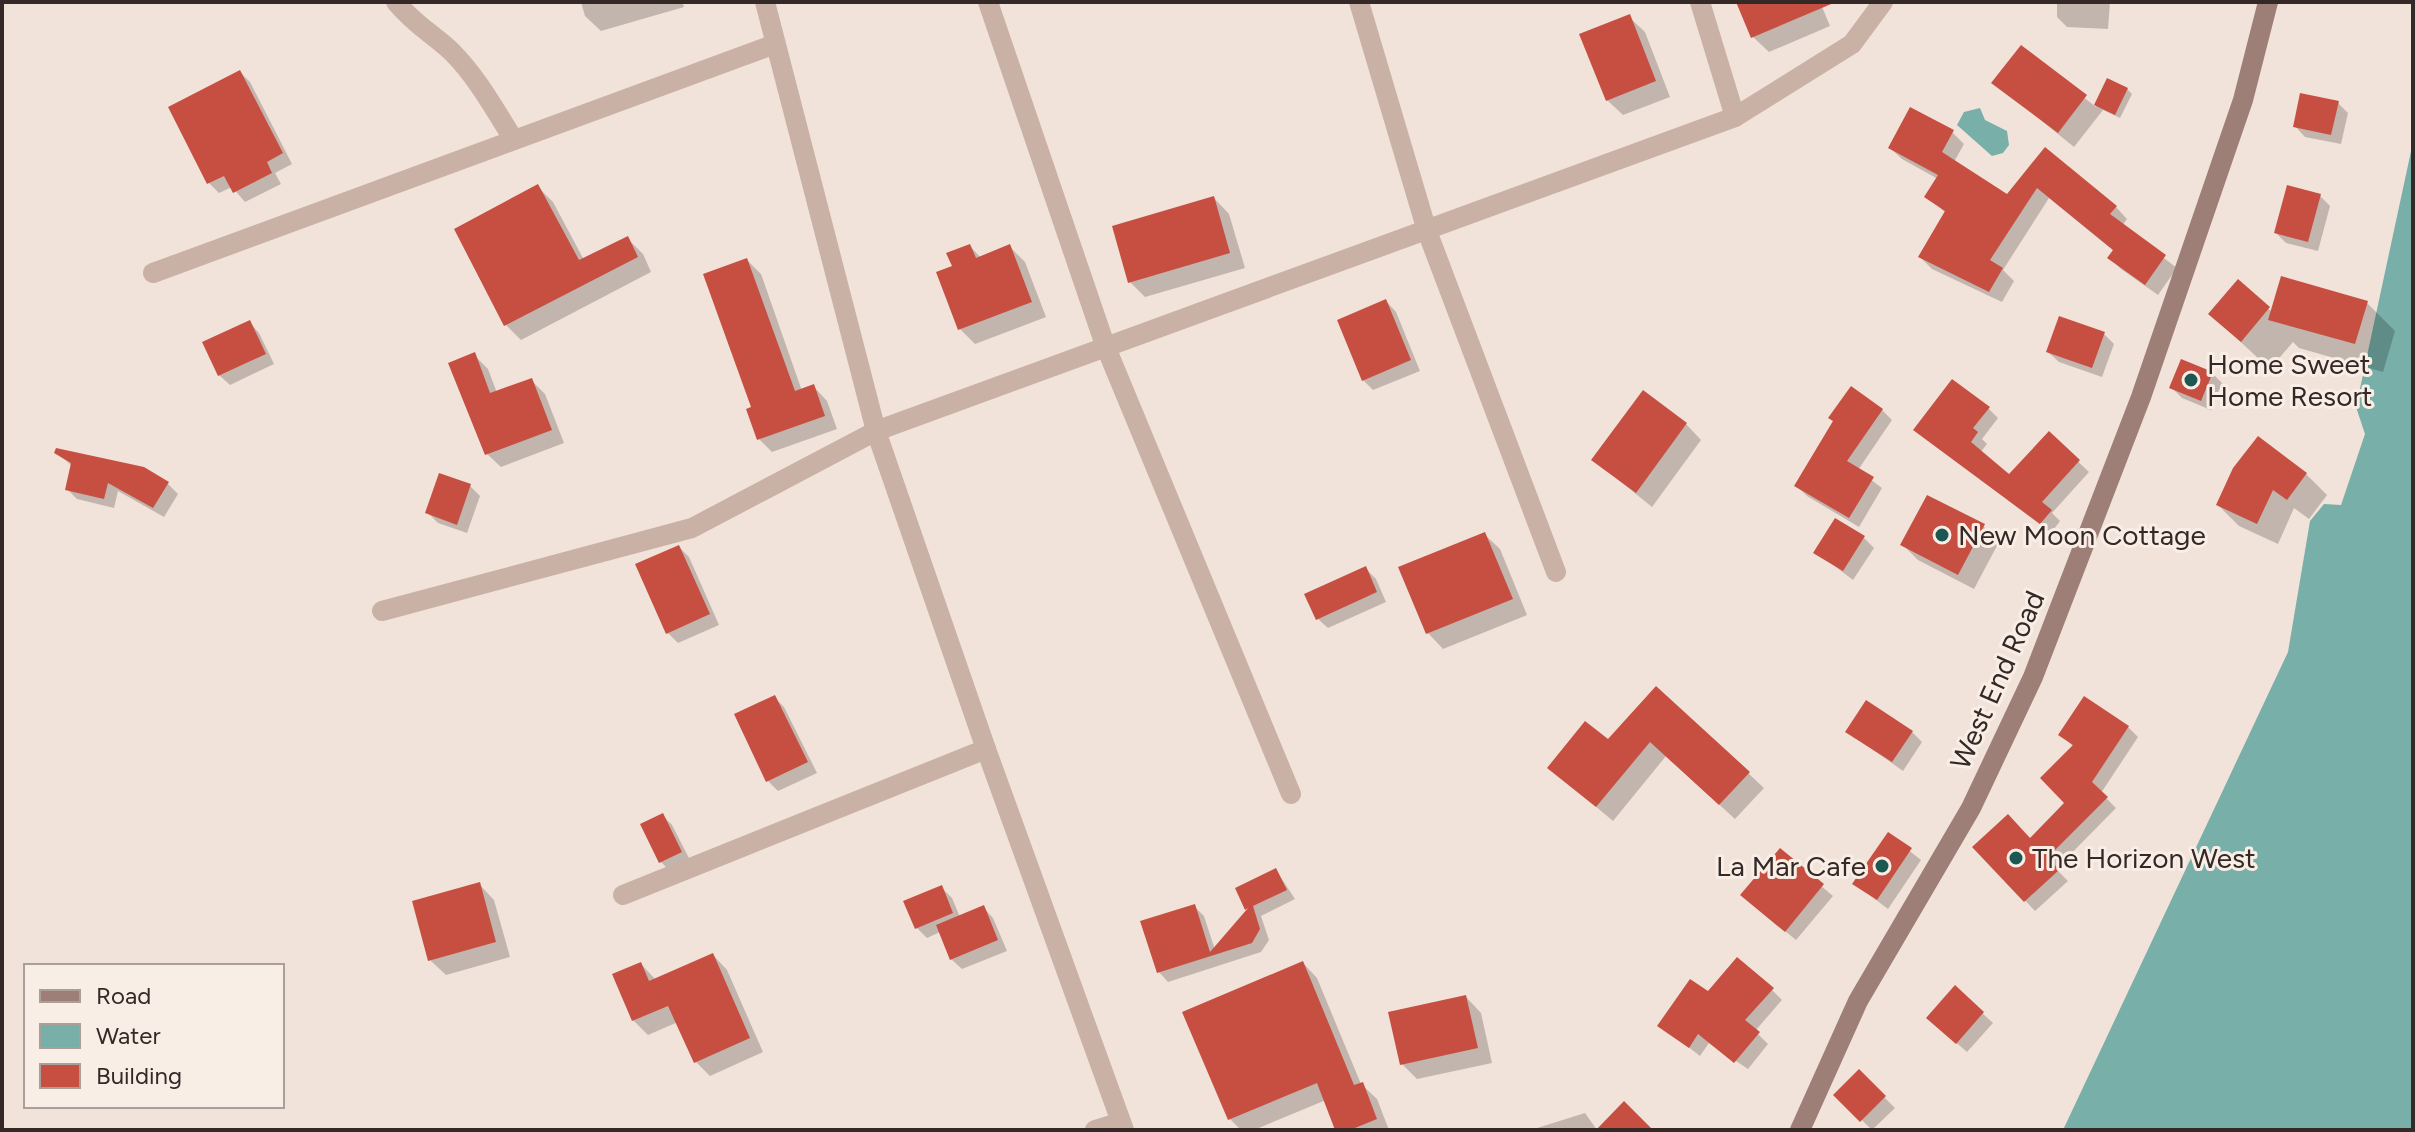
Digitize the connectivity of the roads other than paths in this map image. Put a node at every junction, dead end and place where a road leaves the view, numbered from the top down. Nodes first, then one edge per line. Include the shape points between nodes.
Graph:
1 (396, 2) edge
2 (765, 2) edge
3 (988, 2) edge
4 (1359, 2) edge
5 (1700, 2) edge
6 (1883, 2) edge
7 (2268, 2) edge
8 (775, 44) junction
9 (1735, 117) junction
10 (514, 140) junction
11 (1427, 231) junction
12 (153, 273) dead end
13 (1105, 345) junction
14 (876, 431) junction
15 (1556, 572) dead end
16 (382, 611) dead end
17 (986, 749) junction
18 (1291, 794) dead end
19 (623, 895) dead end
20 (1122, 1126) edge
21 (1095, 1130) edge
22 (1800, 1130) edge

1 - 10 street via 416,26 452,52
2 - 8 street
3 - 13 street
4 - 11 street
5 - 9 street
6 - 9 street via 1852,44
7 - 22 main road, West End Road via 2243,100 2141,397 2033,677 1971,808 1858,1001
8 - 10 street
8 - 14 street
9 - 11 street
10 - 12 street
11 - 13 street
11 - 15 street
13 - 14 street
13 - 18 street
14 - 16 street via 692,528
14 - 17 street
17 - 19 street
17 - 20 street
20 - 21 street

